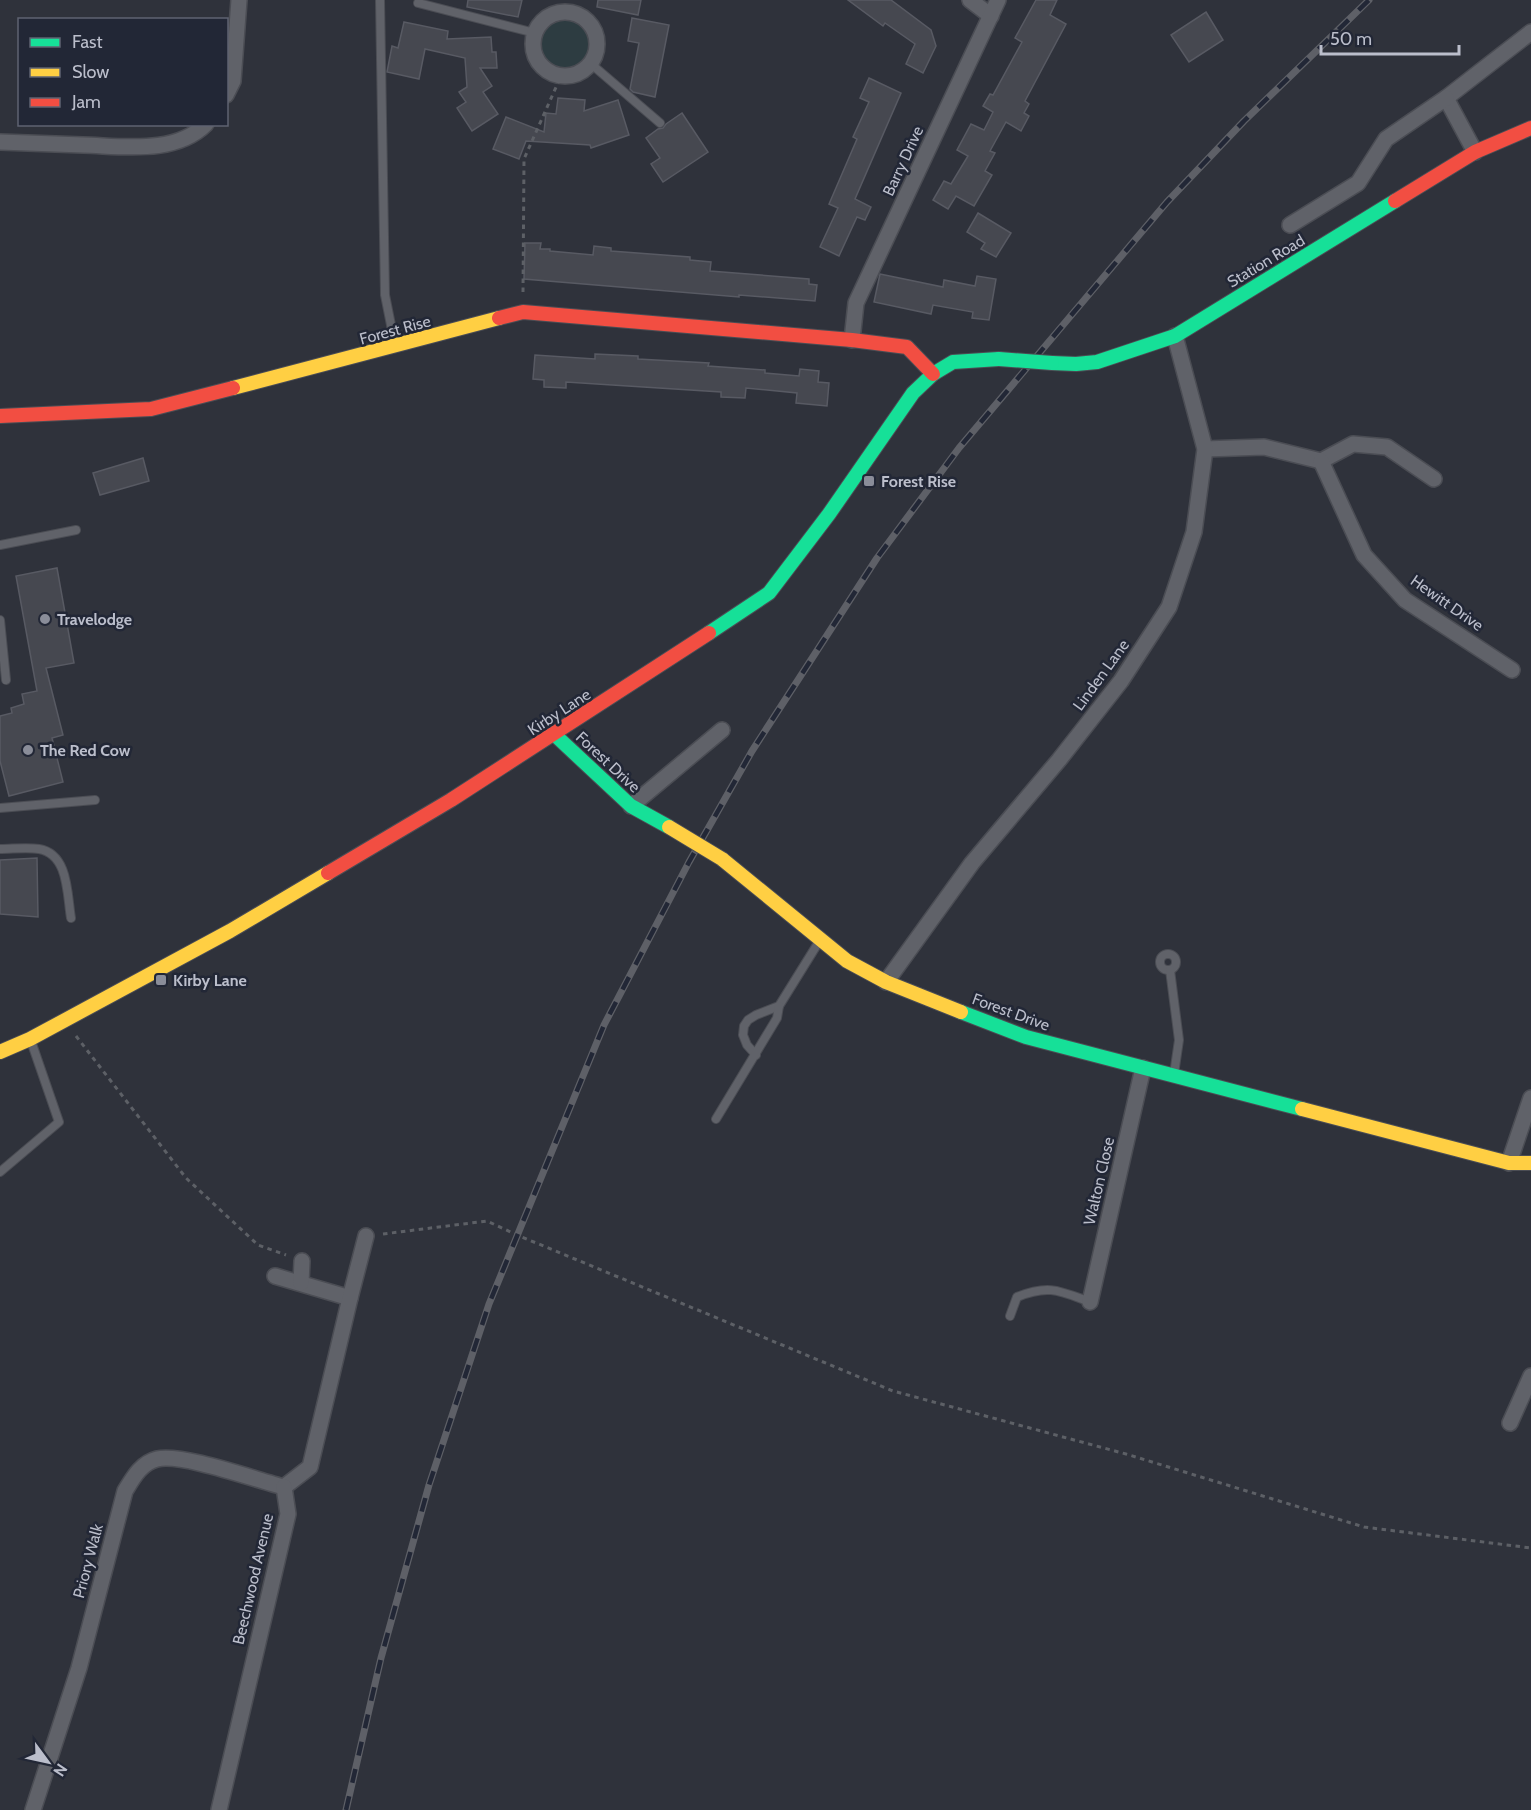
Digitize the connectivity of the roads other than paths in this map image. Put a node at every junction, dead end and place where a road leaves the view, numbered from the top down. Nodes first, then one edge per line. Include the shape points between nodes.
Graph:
1 (239, 0) edge
2 (380, 0) edge
3 (970, 0) edge
4 (998, 0) edge
5 (418, 3) dead end
6 (573, 6) edge
7 (991, 15) junction
8 (1531, 32) edge
9 (535, 33) junction
10 (590, 63) junction
11 (228, 92) edge
12 (1446, 98) junction
13 (660, 123) dead end
14 (204, 126) edge
15 (1531, 128) edge
16 (0, 142) edge
17 (1475, 152) junction
18 (1290, 225) dead end
19 (1175, 336) junction
20 (852, 340) junction
21 (395, 347) junction
22 (999, 359) joint
23 (933, 375) junction
24 (0, 416) edge
25 (1205, 449) junction
26 (1321, 461) junction
27 (1434, 479) dead end
28 (76, 530) dead end
29 (0, 545) edge
30 (0, 620) edge
31 (1512, 670) dead end
32 (6, 680) dead end
33 (722, 730) dead end
34 (555, 735) junction
35 (95, 800) dead end
36 (631, 806) junction
37 (0, 808) edge
38 (0, 849) edge
39 (71, 918) dead end
40 (821, 939) junction
41 (1170, 970) dead end
42 (886, 982) junction
43 (778, 1006) junction
44 (30, 1039) junction
45 (0, 1052) edge
46 (756, 1055) junction
47 (1143, 1068) junction
48 (1174, 1076) junction
49 (1531, 1098) edge
50 (716, 1119) dead end
51 (1509, 1163) junction
52 (1531, 1163) edge
53 (0, 1172) edge
54 (366, 1236) road end
55 (302, 1261) road end
56 (275, 1276) dead end
57 (301, 1282) junction
58 (350, 1298) junction
59 (1090, 1302) joint
60 (1010, 1316) dead end
61 (1531, 1376) edge
62 (1510, 1423) dead end
63 (284, 1488) junction
64 (33, 1810) edge
65 (219, 1810) edge

1 - 11 street via 233,81
2 - 21 lane via 385,295
3 - 7 street
4 - 7 street, Barry Drive
5 - 9 lane
6 - 9 street via 542,21
6 - 10 street via 595,32 596,54
7 - 20 street, Barry Drive via 856,303
8 - 12 street
9 - 10 street via 533,49 537,59 552,73 573,75
10 - 13 lane
12 - 17 street
12 - 18 street via 1386,139 1358,183
14 - 16 street via 172,143 146,147
15 - 17 street, Station Road
17 - 19 street, Station Road
19 - 22 street, Station Road, bridge via 1097,362
19 - 25 street, Linden Lane
20 - 21 street, Forest Rise via 523,312
20 - 23 street, Forest Rise via 907,347
21 - 24 street, Forest Rise via 151,409
22 - 23 street, Kirby Lane via 953,362
23 - 34 street, Kirby Lane via 913,393 769,593
25 - 26 street via 1264,447
25 - 42 street, Linden Lane via 1194,532 1169,607 1121,681 972,863
26 - 27 street via 1353,444 1387,447
26 - 31 street, Hewitt Drive via 1364,555 1405,600
28 - 29 lane
30 - 32 lane
33 - 36 street
34 - 36 street, Forest Drive
34 - 44 street, Kirby Lane via 230,931
35 - 37 lane
36 - 40 street, Forest Drive, bridge via 722,859
38 - 39 lane via 40,849 56,858 62,867
40 - 42 street, Forest Drive via 847,961
40 - 43 lane
41 - 48 lane via 1179,1040
42 - 47 street, Forest Drive via 1026,1037
43 - 46 lane via 777,1018
43 - 46 lane via 756,1015 744,1026 747,1045
44 - 45 street, Kirby Lane
44 - 53 lane via 59,1122
46 - 50 lane
47 - 48 street, Forest Drive
47 - 59 street, Walton Close
48 - 51 street, Forest Drive
49 - 51 street
51 - 52 street, Forest Drive
54 - 58 street
55 - 57 street
56 - 57 street
57 - 58 street
58 - 63 street via 310,1467
59 - 60 lane via 1056,1289 1033,1290 1017,1297
61 - 62 street
63 - 64 street, Priory Walk via 180,1458 156,1459 140,1468 125,1491 79,1668
63 - 65 street, Beechwood Avenue via 288,1514

